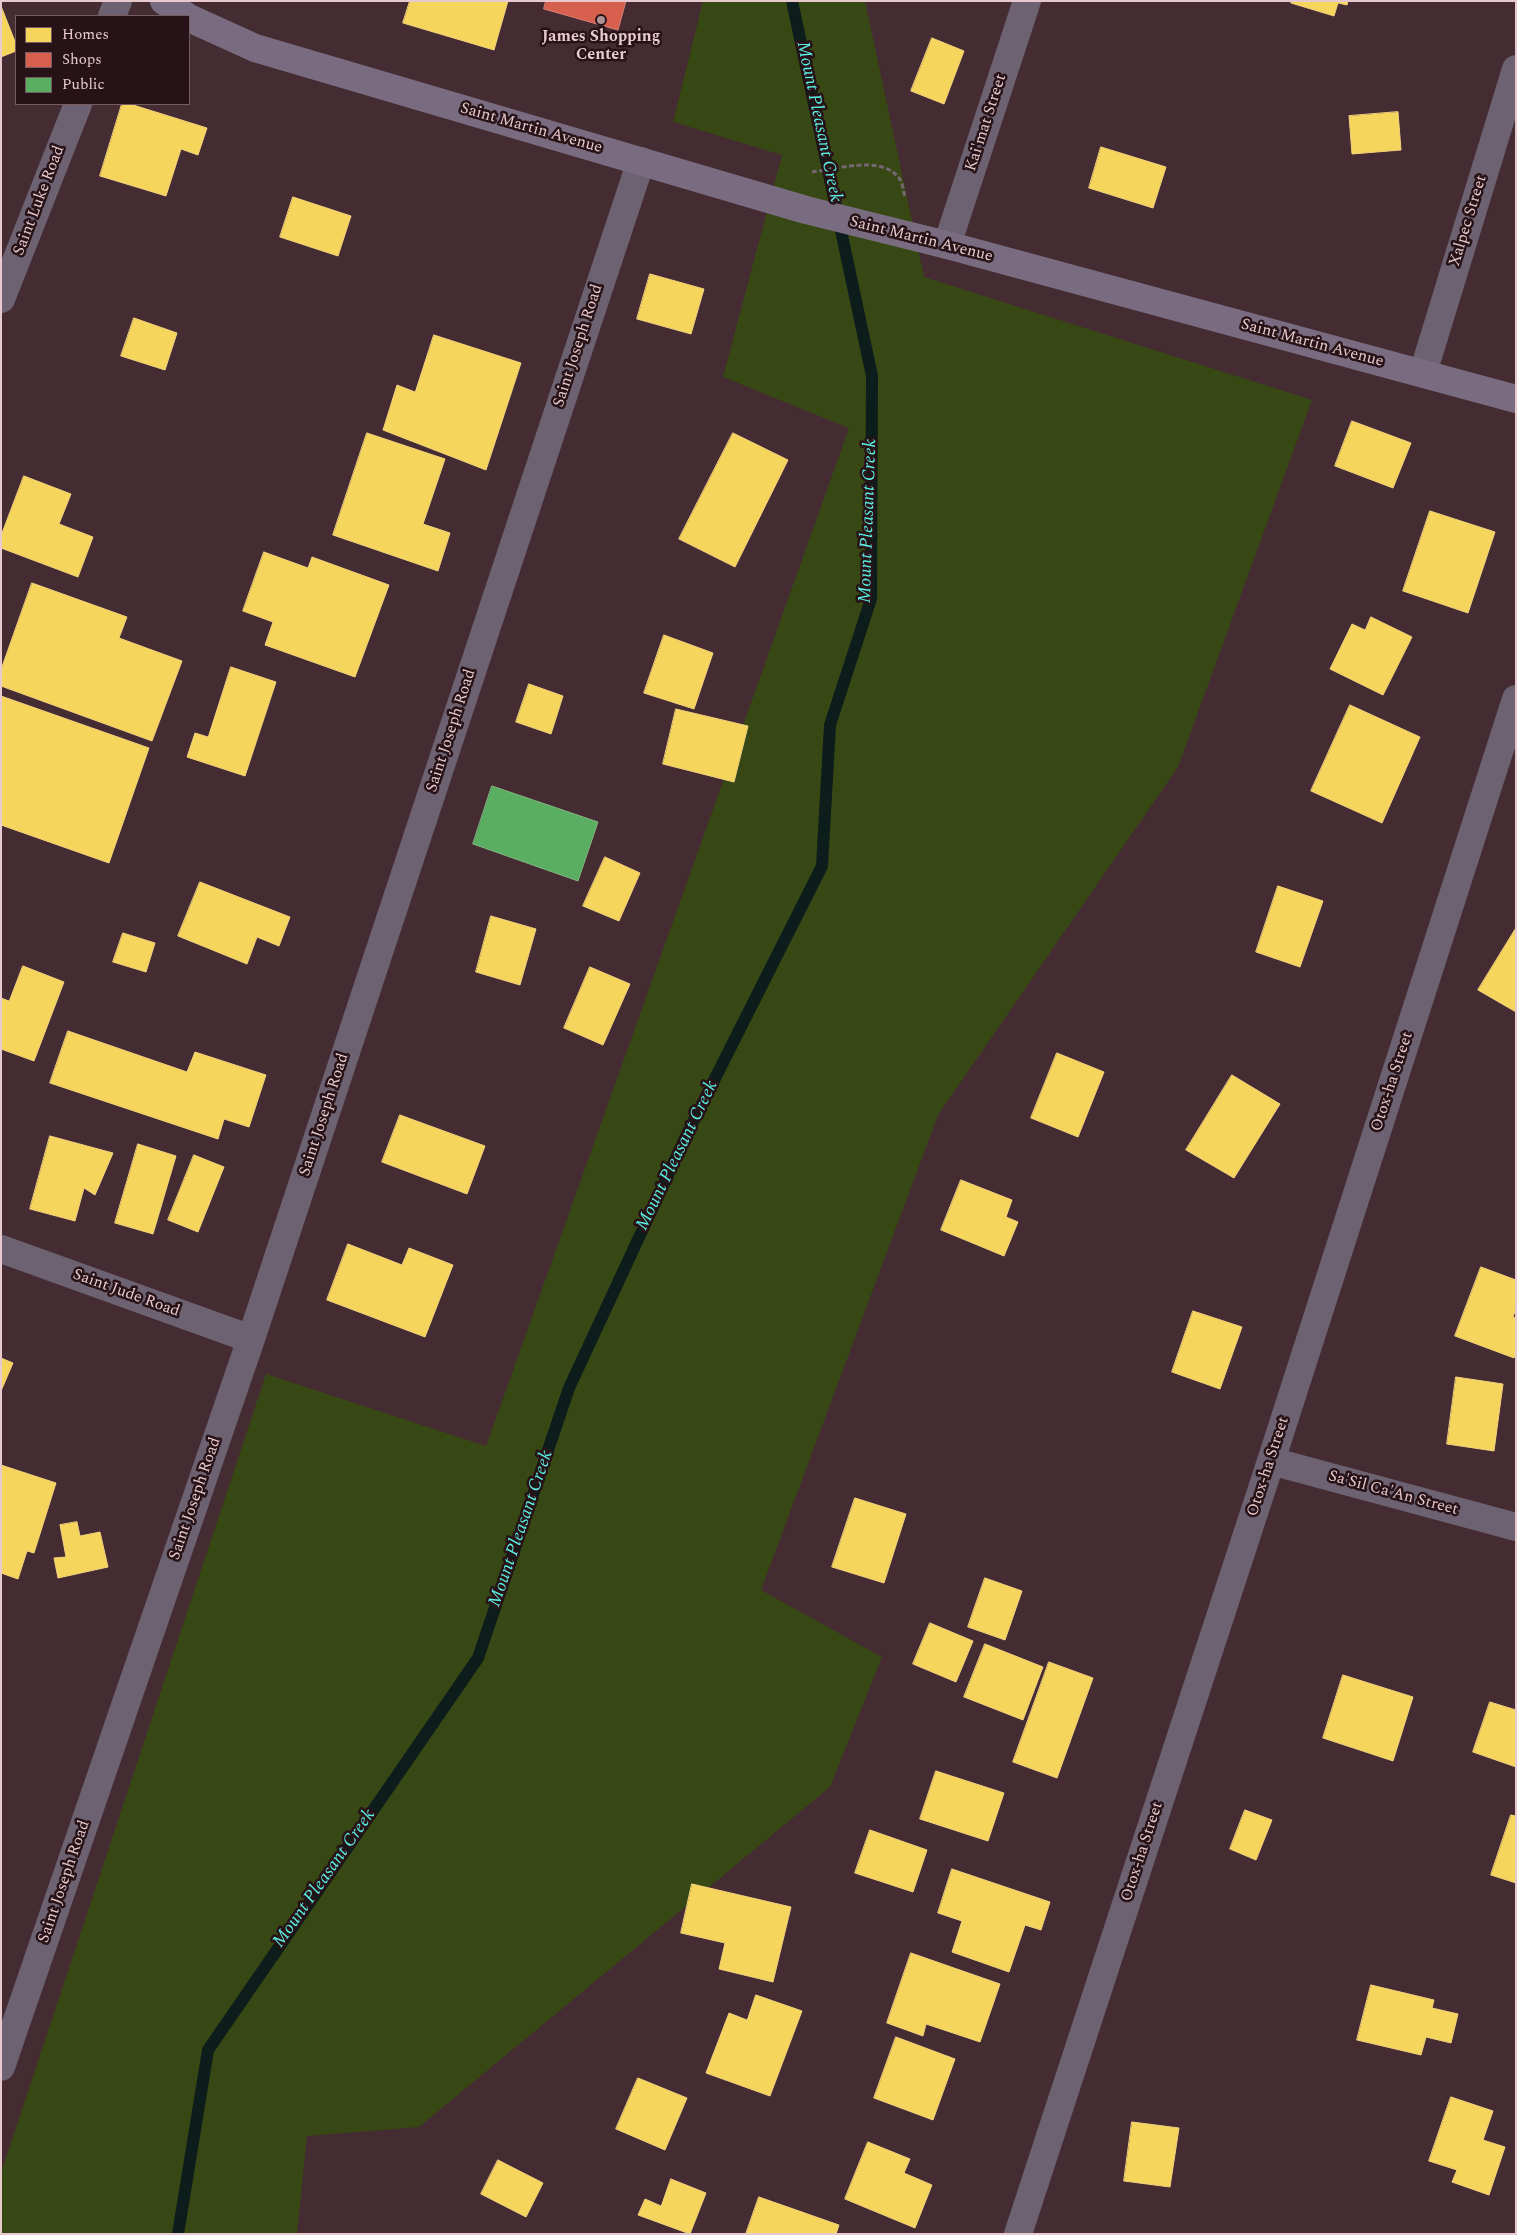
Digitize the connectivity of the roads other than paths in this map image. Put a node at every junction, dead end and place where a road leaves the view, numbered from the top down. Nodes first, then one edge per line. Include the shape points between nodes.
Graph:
1 (118, 1) edge
2 (164, 1) edge
3 (1027, 1) edge
4 (112, 15) edge
5 (184, 15) edge
6 (190, 18) edge
7 (1516, 69) edge
8 (78, 105) edge
9 (641, 161) junction
10 (947, 246) junction
11 (1, 299) edge
12 (1422, 373) junction
13 (1516, 399) edge
14 (1516, 699) edge
15 (1, 1249) edge
16 (251, 1339) junction
17 (1271, 1461) junction
18 (1516, 1527) edge
19 (1, 2068) edge
20 (1018, 2234) edge

1 - 4 street
2 - 5 street, Saint Martin Avenue
3 - 10 street, Kai'mat Street
6 - 9 street, Saint Martin Avenue via 255,48
7 - 12 street, Xalpec Street
8 - 11 street, Saint Luke Road
9 - 10 street, Saint Martin Avenue via 806,210
9 - 16 street, Saint Joseph Road
10 - 12 street, Saint Martin Avenue
12 - 13 street, Saint Martin Avenue
14 - 17 street, Otox-ha Street
15 - 16 street, Saint Jude Road
16 - 19 street, Saint Joseph Road
17 - 18 street, Sa'Sil Ca'An Street
17 - 20 street, Otox-ha Street

